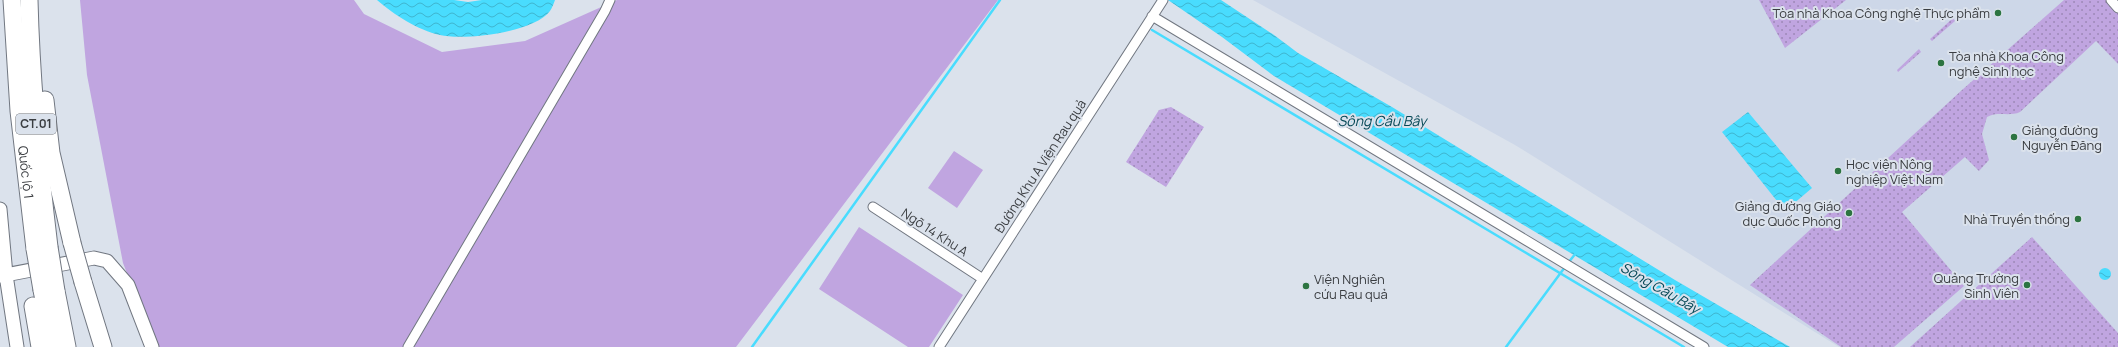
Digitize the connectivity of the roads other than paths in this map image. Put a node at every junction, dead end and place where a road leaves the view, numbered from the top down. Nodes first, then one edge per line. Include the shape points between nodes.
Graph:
1 (29, 0) edge
2 (38, 0) edge
3 (610, 0) edge
4 (1163, 0) edge
5 (2111, 0) edge
6 (13, 5) edge
7 (2118, 8) edge
8 (1152, 16) junction
9 (873, 207) dead end
10 (0, 209) edge
11 (36, 249) junction
12 (3, 275) edge
13 (983, 279) junction
14 (43, 291) junction
15 (17, 347) edge
16 (40, 347) edge
17 (52, 347) edge
18 (66, 347) edge
19 (104, 347) edge
20 (152, 347) edge
21 (408, 347) edge
22 (939, 347) edge
23 (1704, 347) edge

1 - 11 highway, Quốc lộ 1 / CT.01 via 38,154
2 - 19 highway, bridge via 41,65 51,153 72,243
3 - 21 street via 602,18
4 - 8 street, Đường Khu A Viện Rau quả
5 - 7 street
6 - 11 highway, Quốc lộ 1 / CT.01 via 19,111
8 - 13 street, Đường Khu A Viện Rau quả
8 - 23 street
9 - 13 street, Ngõ 14 Khu A
10 - 12 main road
11 - 14 highway, CT.01, bridge
12 - 15 main road
12 - 20 main road via 94,258 107,261 128,285
13 - 22 street, Đường Khu A Viện Rau quả
14 - 16 highway
14 - 17 highway, CT.01
14 - 18 highway, CT.01

